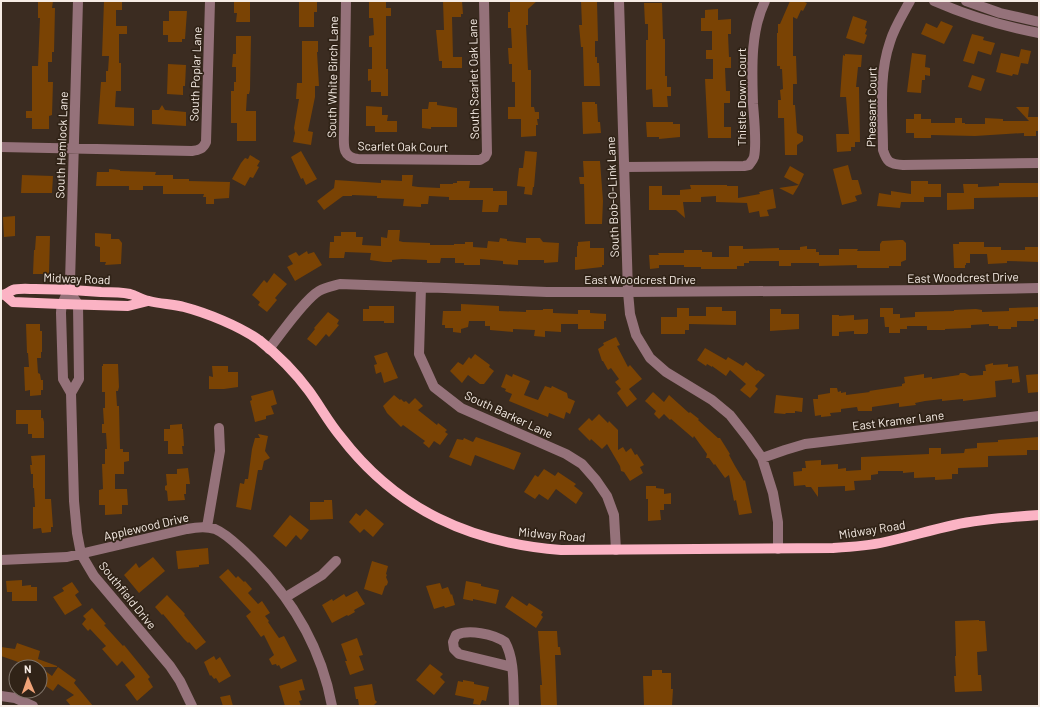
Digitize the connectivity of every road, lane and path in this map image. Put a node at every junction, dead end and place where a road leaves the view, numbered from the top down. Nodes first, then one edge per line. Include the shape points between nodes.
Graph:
1 (78, 1) edge
2 (210, 1) edge
3 (346, 1) edge
4 (484, 1) edge
5 (619, 1) edge
6 (765, 1) edge
7 (910, 1) edge
8 (934, 1) edge
9 (966, 1) edge
10 (1039, 22) edge
11 (1039, 33) edge
12 (1, 147) edge
13 (74, 148) junction
14 (346, 154) joint
15 (485, 157) joint
16 (1039, 163) edge
17 (625, 167) junction
18 (421, 287) junction
19 (1039, 288) edge
20 (69, 291) junction
21 (628, 292) junction
22 (3, 295) edge
23 (148, 301) junction
24 (61, 304) junction
25 (78, 304) junction
26 (269, 349) junction
27 (71, 393) junction
28 (1039, 416) edge
29 (219, 428) dead end
30 (762, 458) junction
31 (1039, 515) edge
32 (207, 527) junction
33 (778, 549) junction
34 (616, 550) junction
35 (81, 554) junction
36 (1, 560) edge
37 (336, 562) dead end
38 (286, 597) junction
39 (512, 667) junction
40 (1, 696) edge
41 (32, 706) edge
42 (192, 706) edge
43 (332, 706) edge
44 (514, 706) edge

1 - 13 street, South Hemlock Lane
2 - 13 street, South Poplar Lane via 204,147 192,152
3 - 14 street, South White Birch Lane
4 - 15 street, South Scarlet Oak Lane via 487,146
5 - 17 street, South Bob-O-Link Lane
6 - 17 street, Thistle Down Court via 758,20 753,49 755,134 754,158 749,165
7 - 16 street, Pheasant Court via 890,42 883,74 883,150 886,160 903,165
8 - 11 street via 979,19
9 - 10 street via 1000,13
12 - 13 street
13 - 20 street, South Hemlock Lane
14 - 15 street, Scarlet Oak Court via 358,159 474,160
17 - 21 street, South Bob-O-Link Lane
18 - 21 street, East Woodcrest Drive
18 - 26 street, East Woodcrest Drive via 340,284 318,291
18 - 34 street, South Barker Lane via 419,354 434,387 461,408 566,454 582,464 607,496 614,515
19 - 21 street, East Woodcrest Drive
20 - 22 main road, Midway Road via 14,290
20 - 23 main road, Midway Road via 129,294
20 - 24 street
20 - 25 street
21 - 30 street, South Bob-O-Link Lane via 630,314 636,335 650,358 666,372 712,400 730,415
22 - 24 main road, Midway Road via 12,302
23 - 25 main road, Midway Road via 128,306
23 - 26 main road, Midway Road via 211,315 258,340
24 - 25 main road, Midway Road
24 - 27 street, Southfield Drive via 63,379
25 - 27 street, Southfield Drive via 79,379
26 - 34 main road, Midway Road via 298,377 340,437 372,472 430,514 452,526 518,545 561,550
27 - 35 street, Southfield Drive via 74,501
28 - 30 street, East Kramer Lane via 805,444
29 - 32 street via 220,451
30 - 33 street, South Bob-O-Link Lane via 773,493 778,522
31 - 33 main road, Midway Road via 996,518 955,525 861,546
32 - 35 street, Applewood Drive via 187,529
32 - 38 street, Applewood Drive via 216,530 240,547
33 - 34 main road, Midway Road
35 - 36 street, Applewood Drive
35 - 42 street, Southfield Drive via 94,576 170,666
37 - 38 street via 322,575
38 - 43 street, Applewood Drive via 313,645
39 - 39 street via 508,647 500,638 469,632 456,635 454,649 459,654
39 - 44 street
40 - 41 street via 15,698

